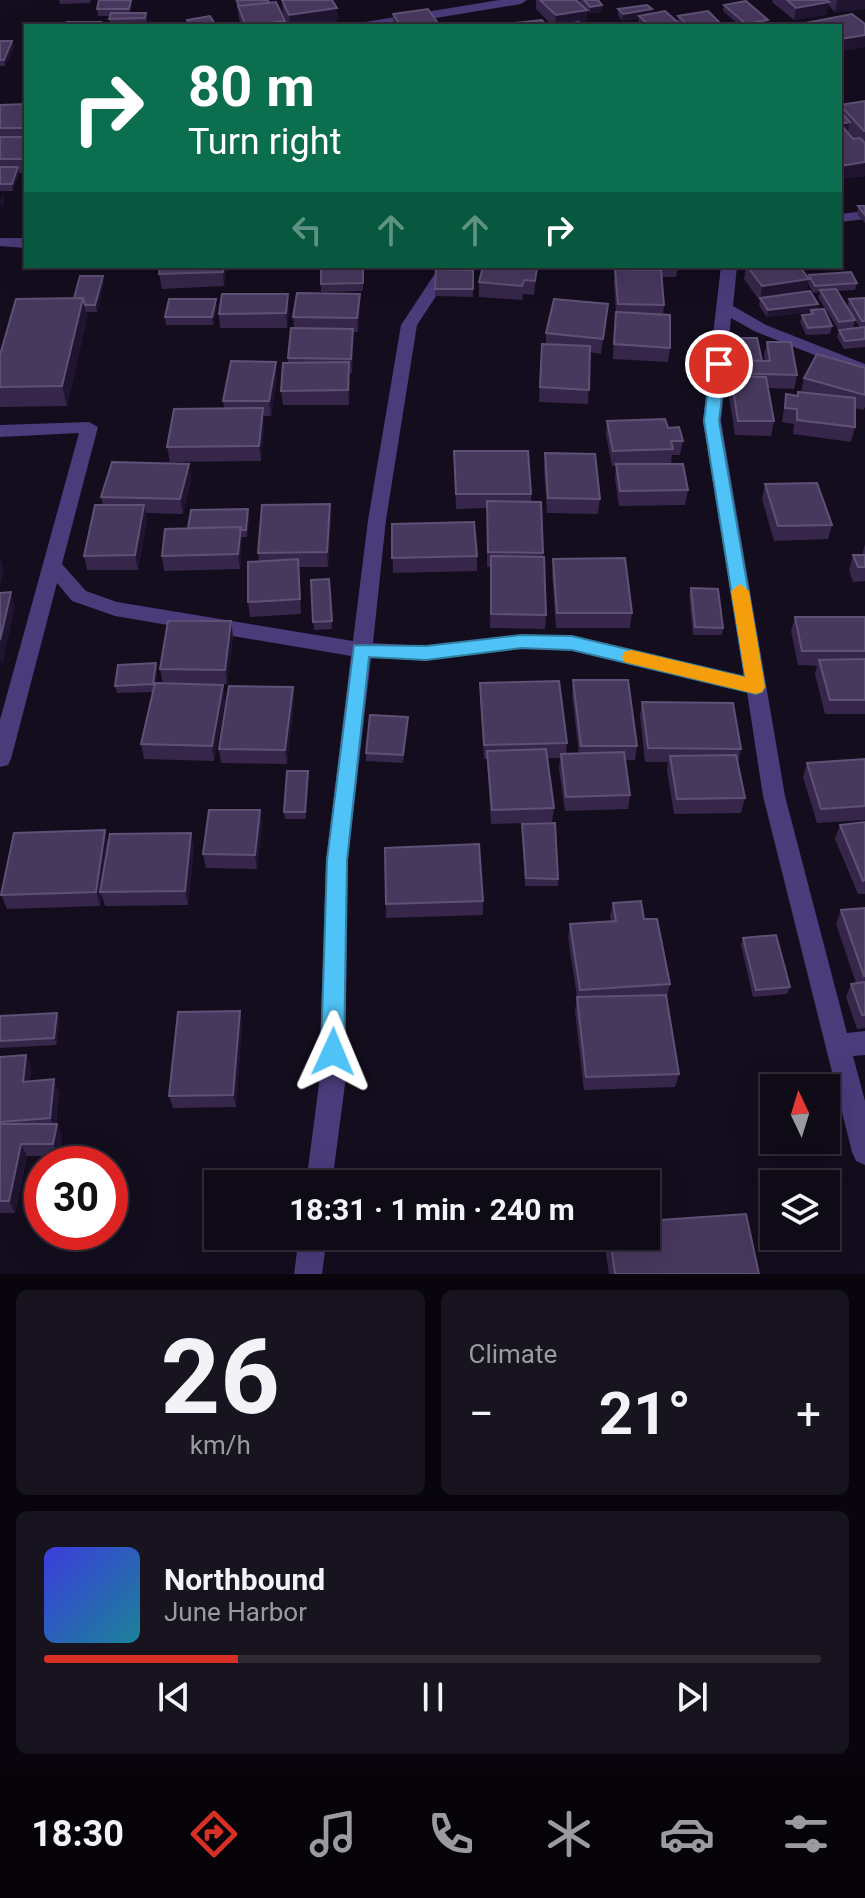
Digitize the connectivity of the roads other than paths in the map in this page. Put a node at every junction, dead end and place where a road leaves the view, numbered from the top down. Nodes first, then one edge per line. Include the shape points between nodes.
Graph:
1 (521, 0) edge
2 (377, 24) edge
3 (865, 215) edge
4 (842, 218) edge
5 (0, 242) edge
6 (24, 243) edge
7 (447, 268) edge
8 (729, 268) edge
9 (725, 308) junction
10 (865, 370) edge
11 (0, 431) edge
12 (51, 564) junction
13 (361, 650) junction
14 (756, 687) junction
15 (6, 703) edge
16 (0, 759) edge
17 (865, 1043) edge
18 (838, 1046) junction
19 (865, 1152) edge
20 (321, 1170) edge
21 (311, 1250) edge
22 (308, 1274) edge

1 - 2 street
3 - 4 street
5 - 6 street
7 - 13 street via 409,325
8 - 9 street
9 - 10 street via 760,328
9 - 14 street via 712,421
11 - 12 street via 89,427
12 - 13 street via 79,596 115,609
12 - 15 street
13 - 14 street via 426,653 521,642 572,643
13 - 20 street via 337,860 332,1084
14 - 18 street via 774,796
15 - 16 street
17 - 18 street
18 - 19 street
21 - 22 street

